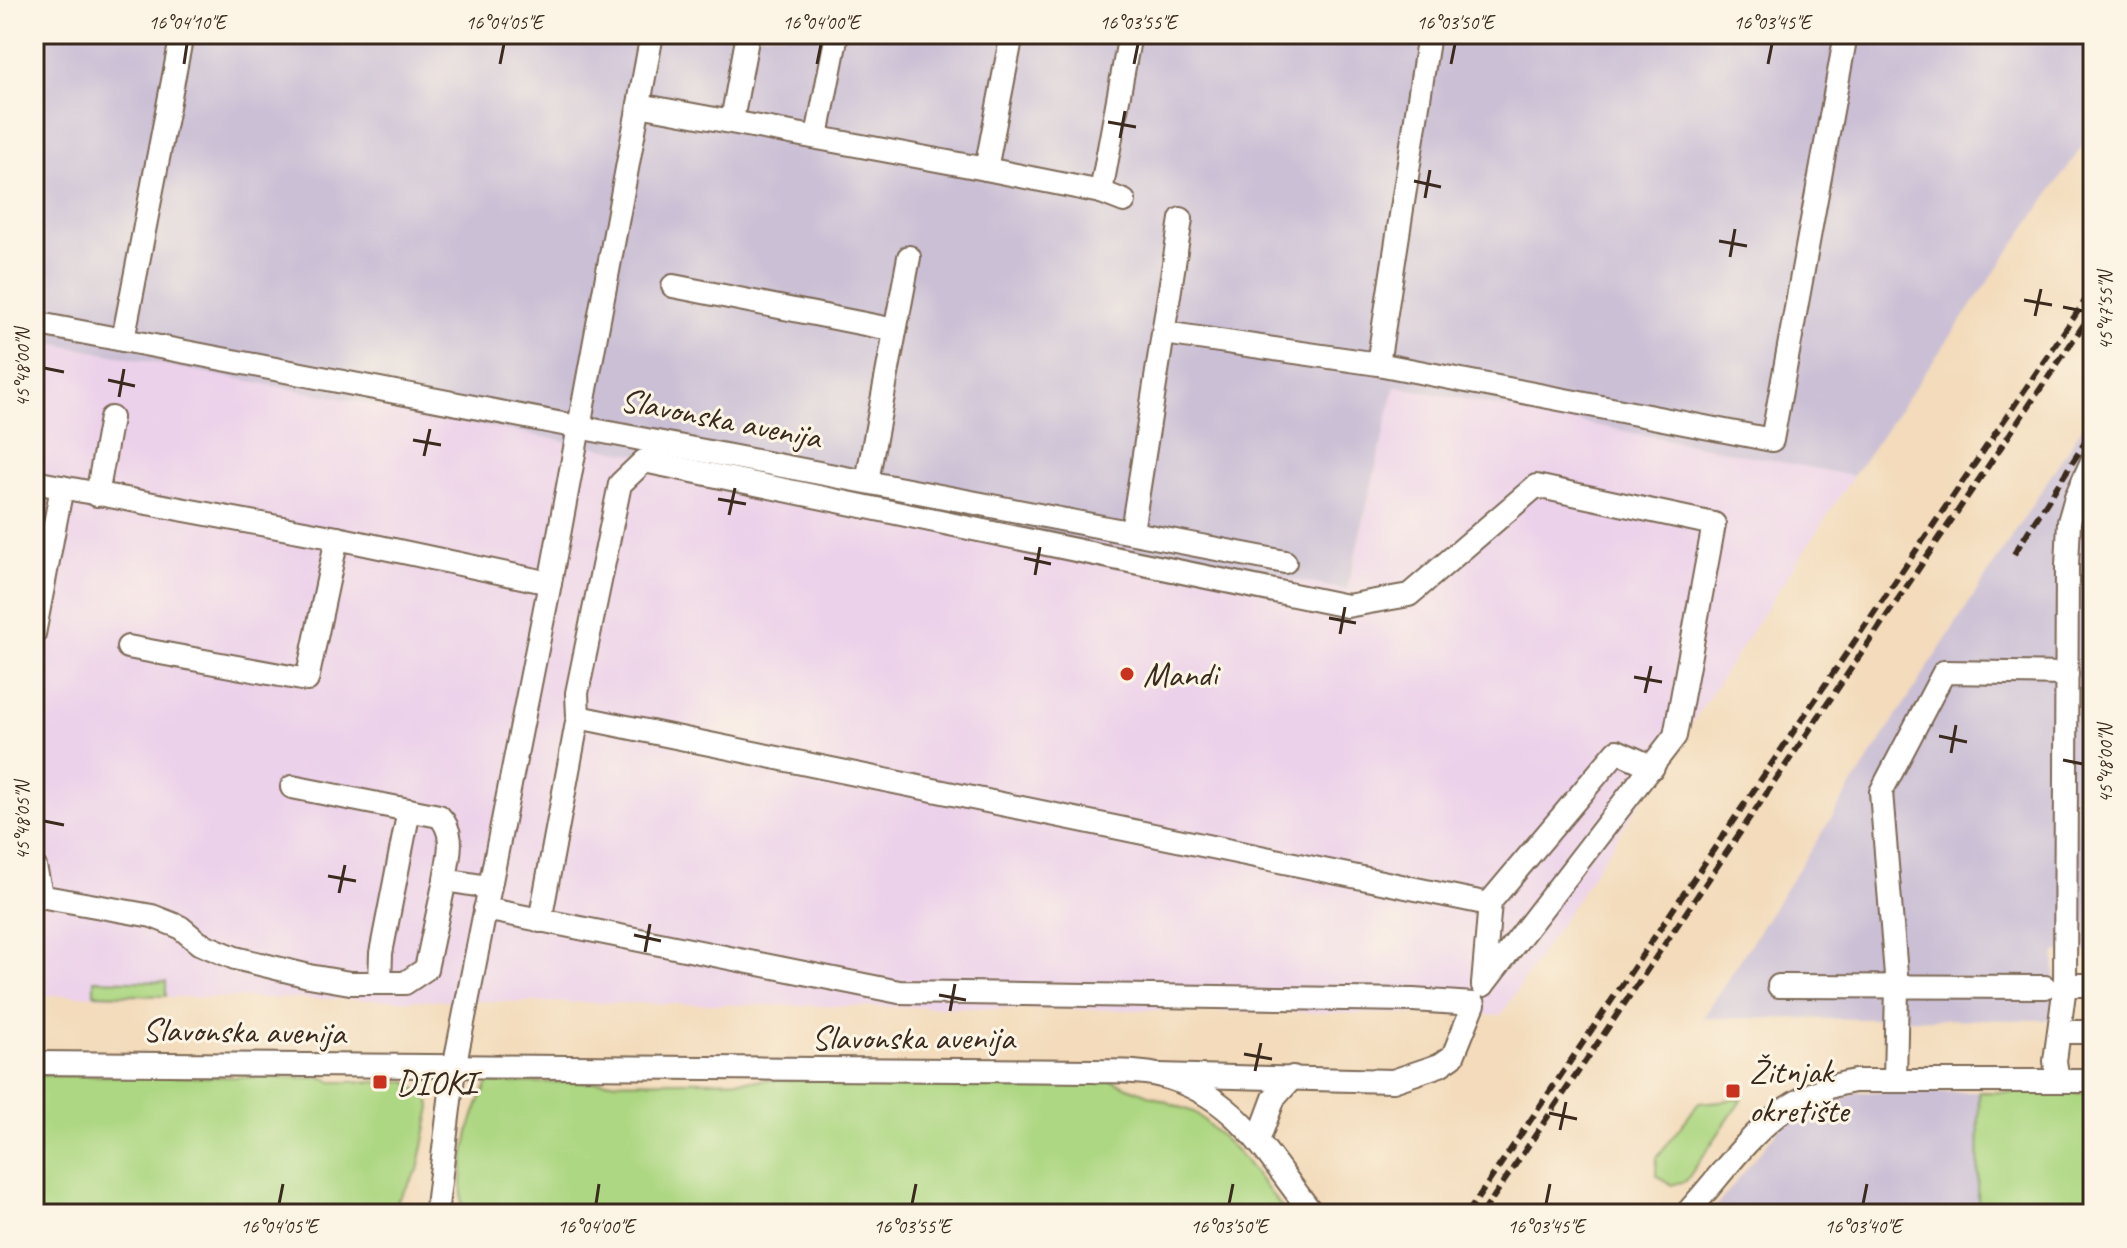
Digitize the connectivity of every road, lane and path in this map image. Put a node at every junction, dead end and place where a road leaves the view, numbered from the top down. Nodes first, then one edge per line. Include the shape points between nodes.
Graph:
1 (182, 34) edge
2 (652, 34) edge
3 (748, 34) edge
4 (837, 34) edge
5 (1012, 34) edge
6 (1130, 34) edge
7 (1429, 34) edge
8 (1846, 34) edge
9 (639, 105) junction
10 (732, 120) junction
11 (817, 136) junction
12 (986, 169) junction
13 (1101, 192) junction
14 (1124, 201) dead end
15 (1181, 219) dead end
16 (909, 257) dead end
17 (673, 286) dead end
18 (34, 323) edge
19 (895, 330) junction
20 (1164, 333) junction
21 (123, 340) junction
22 (1378, 364) junction
23 (111, 418) dead end
24 (579, 426) junction
25 (2093, 459) edge
26 (867, 481) junction
27 (34, 482) edge
28 (62, 487) junction
29 (97, 495) junction
30 (2084, 498) edge
31 (1132, 531) junction
32 (337, 538) junction
33 (1285, 562) dead end
34 (550, 583) junction
35 (34, 634) edge
36 (128, 647) dead end
37 (2067, 674) junction
38 (578, 717) junction
39 (1653, 767) junction
40 (292, 787) dead end
41 (409, 810) junction
42 (35, 867) edge
43 (445, 880) junction
44 (486, 898) junction
45 (1489, 904) junction
46 (540, 921) junction
47 (380, 983) junction
48 (2093, 985) edge
49 (1779, 986) dead end
50 (2055, 986) junction
51 (1897, 987) junction
52 (1478, 995) junction
53 (2061, 1032) junction
54 (2093, 1032) edge
55 (34, 1063) edge
56 (454, 1068) junction
57 (1158, 1075) junction
58 (1293, 1077) junction
59 (1895, 1080) junction
60 (2058, 1081) junction
61 (2093, 1081) edge
62 (1258, 1141) junction
63 (436, 1211) edge
64 (1313, 1214) edge
65 (1686, 1214) edge

1 - 21 street
2 - 9 street, Slavonska avenija
3 - 10 street
4 - 11 street
5 - 12 street
6 - 13 street
7 - 22 street
8 - 22 street via 1772,440
9 - 10 street
9 - 24 street, Slavonska avenija
10 - 11 street
11 - 12 street
12 - 13 street
13 - 14 street
15 - 20 street
16 - 19 street
17 - 19 street
18 - 21 street, Slavonska avenija
19 - 26 street
20 - 22 street
20 - 31 street
21 - 24 street, Slavonska avenija
23 - 29 street
24 - 26 street, Slavonska avenija
24 - 34 street, Slavonska avenija
25 - 30 street
26 - 31 street, Slavonska avenija
27 - 28 street
28 - 29 street
28 - 35 street
29 - 32 street
30 - 37 street via 2069,522
31 - 33 street, Slavonska avenija
32 - 34 street
32 - 36 street via 307,680
34 - 44 street, Slavonska avenija
37 - 50 street
37 - 51 street via 1944,672 1881,792
38 - 39 street via 577,693 620,484 644,461 1347,606 1409,595 1536,486 1714,524 1675,736
38 - 45 street
38 - 46 street
39 - 45 street via 1617,751
39 - 52 street
40 - 41 street
41 - 43 street via 439,816 448,824
41 - 47 street
42 - 47 street via 41,894 58,902 152,916 235,958 323,979
43 - 44 street
43 - 47 street via 426,969 405,983
44 - 46 street
44 - 56 street, Slavonska avenija
45 - 52 street
46 - 52 street via 899,992 1413,1000
48 - 50 street
49 - 51 street
50 - 51 street
50 - 53 street
51 - 59 street
52 - 58 street via 1453,1056 1440,1065 1393,1081
53 - 54 street
53 - 60 street via 2055,1061
55 - 56 street, Slavonska avenija
56 - 57 street, Slavonska avenija
56 - 63 street, Slavonska avenija
57 - 58 street
57 - 62 street, Slavonska avenija via 1213,1098 1240,1118
58 - 62 street via 1274,1098
59 - 60 street
59 - 65 street via 1828,1085 1791,1102 1757,1130
60 - 61 street
62 - 64 street, Slavonska avenija

